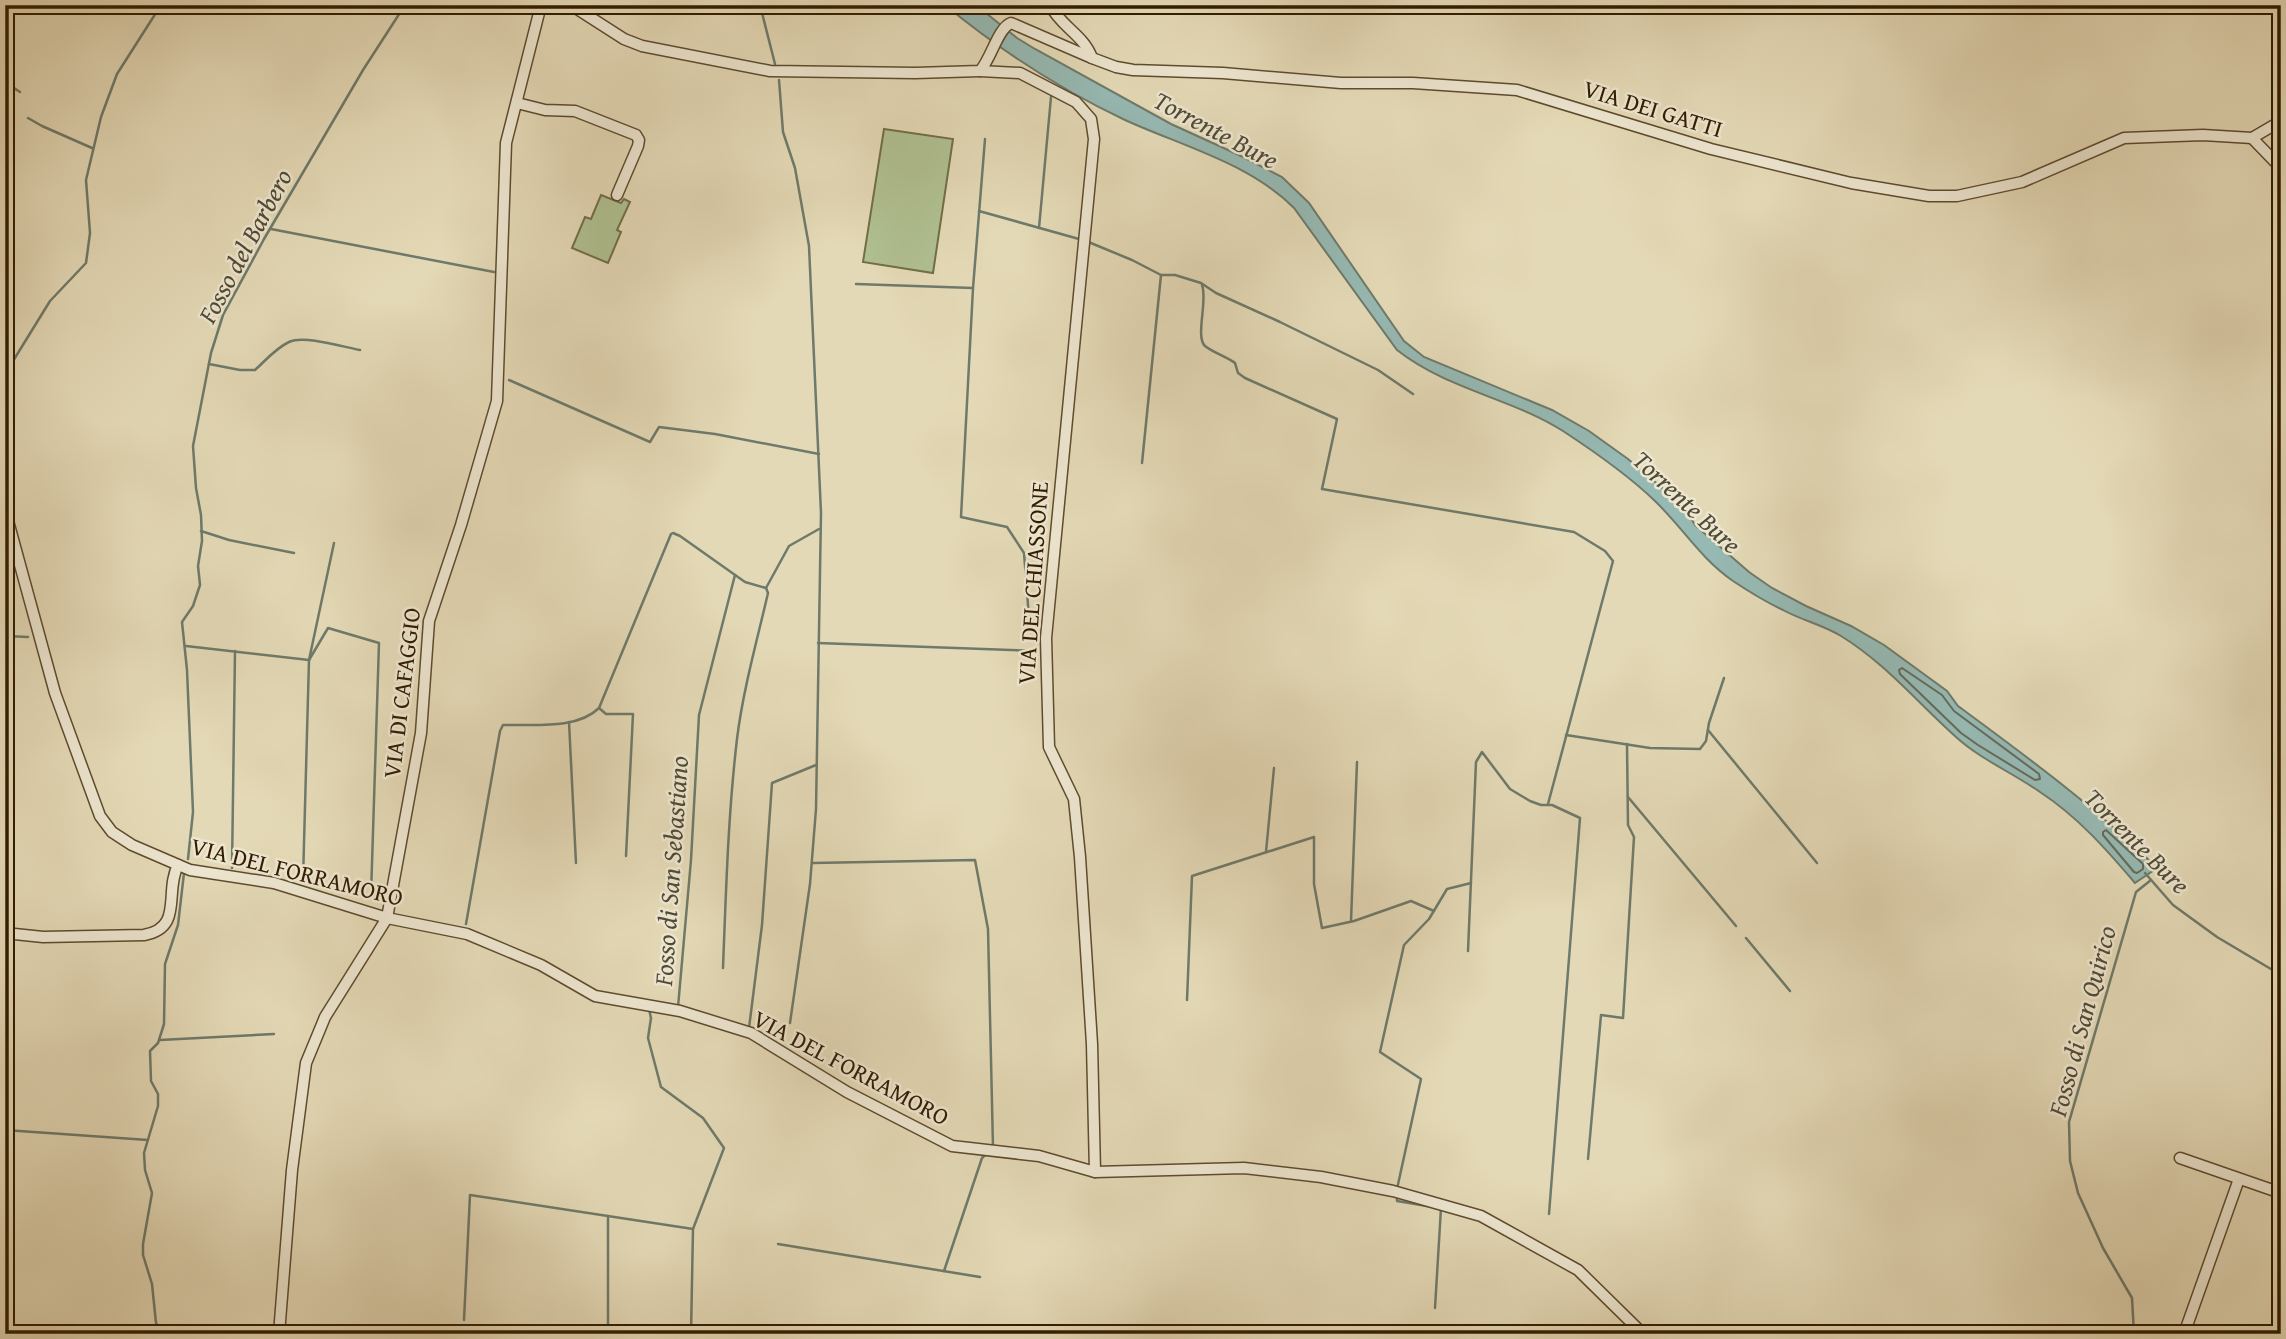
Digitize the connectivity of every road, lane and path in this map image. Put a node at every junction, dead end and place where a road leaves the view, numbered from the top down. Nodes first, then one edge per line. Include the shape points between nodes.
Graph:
1 (541, 5) edge
2 (571, 5) edge
3 (1050, 5) edge
4 (1091, 58) junction
5 (980, 71) junction
6 (517, 103) junction
7 (2281, 121) edge
8 (2252, 138) junction
9 (2281, 168) edge
10 (617, 195) dead end
11 (5, 510) edge
12 (178, 865) junction
13 (387, 918) junction
14 (5, 933) edge
15 (2180, 1158) dead end
16 (1095, 1172) junction
17 (2239, 1178) junction
18 (2281, 1193) edge
19 (279, 1334) edge
20 (1646, 1334) edge
21 (2184, 1334) edge

1 - 6 street, VIA DI CAFAGGIO
2 - 5 street, VIA DEL CHIASSONE via 642,46 769,71
3 - 4 street via 1059,20 1087,45
4 - 5 street, VIA DEI GATTI via 1017,24 1005,26
4 - 8 street, VIA DEI GATTI via 1142,71 1517,90 1711,149 1851,183 1929,196 1958,196 2022,181 2124,138
5 - 16 street, VIA DEL CHIASSONE via 1020,73 1076,102 1091,119 1094,139 1046,638 1046,683 1049,747 1074,799 1092,1044
6 - 10 street via 575,111 636,135 638,146
6 - 13 street, VIA DI CAFAGGIO via 506,147 498,396 429,621 421,733
7 - 8 street
8 - 9 street
11 - 12 street, VIA DEL FORRAMORO via 55,693 100,816 112,832 132,845
12 - 13 street, VIA DEL FORRAMORO via 274,883
12 - 14 street via 170,914 156,932 43,937
13 - 16 street, VIA DEL FORRAMORO via 467,934 541,965 595,996 680,1012 751,1033 847,1092 953,1146 1039,1156
13 - 19 street, VIA DI CAFAGGIO via 326,1017 306,1063
15 - 17 street
16 - 20 street, VIA DEL FORRAMORO via 1244,1168 1393,1191 1481,1216 1578,1270
17 - 18 street
17 - 21 street

